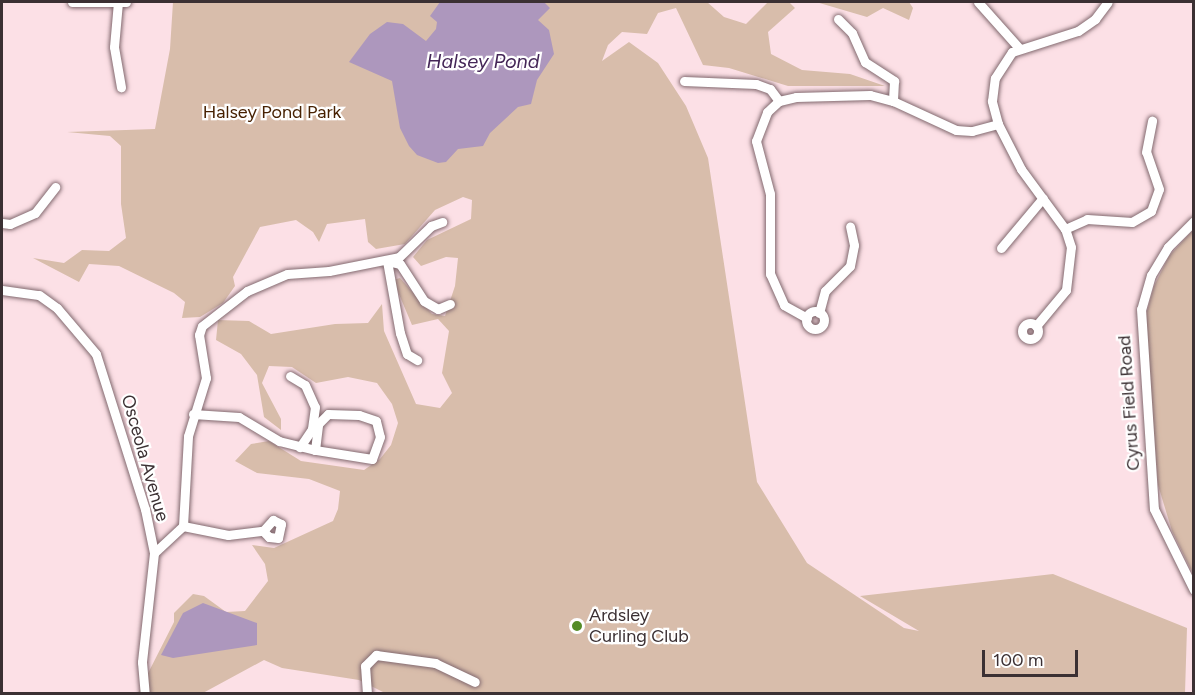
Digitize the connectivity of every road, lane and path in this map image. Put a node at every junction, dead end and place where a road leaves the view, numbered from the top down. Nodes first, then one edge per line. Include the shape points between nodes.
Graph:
1 (72, 2) edge
2 (118, 2) edge
3 (126, 2) edge
4 (978, 2) edge
5 (1108, 2) edge
6 (838, 19) dead end
7 (1019, 48) junction
8 (684, 81) dead end
9 (121, 87) dead end
10 (779, 101) junction
11 (893, 101) junction
12 (1152, 121) dead end
13 (998, 124) junction
14 (55, 187) dead end
15 (1043, 198) junction
16 (1194, 221) edge
17 (442, 222) dead end
18 (2, 223) edge
19 (850, 226) dead end
20 (1065, 229) junction
21 (1001, 248) dead end
22 (387, 261) junction
23 (2, 290) edge
24 (450, 304) dead end
25 (819, 313) junction
26 (807, 318) junction
27 (1036, 326) dead end
28 (417, 360) dead end
29 (290, 376) dead end
30 (193, 414) junction
31 (300, 447) junction
32 (315, 450) junction
33 (183, 526) junction
34 (263, 531) dead end
35 (154, 553) junction
36 (1194, 590) edge
37 (475, 682) dead end
38 (145, 693) edge
39 (367, 693) edge

1 - 2 street
2 - 3 street
2 - 9 street via 114,47
4 - 7 street
5 - 7 street via 1095,19 1078,31
6 - 11 street via 852,33 865,62 894,81
7 - 13 street via 1002,62 995,76 993,101
8 - 10 street via 756,84 770,89
10 - 11 street via 860,95
10 - 26 street via 763,118 756,141 770,194 768,264 784,305
11 - 13 street via 956,130 972,131
12 - 20 street via 1146,152 1159,189 1151,211 1132,222 1087,219
13 - 15 street via 1021,169
14 - 18 street via 35,213
15 - 20 street
15 - 21 street
16 - 36 street, Cyrus Field Road via 1168,247 1151,275 1141,309 1141,341 1154,509
17 - 22 street via 431,226 399,257
19 - 25 street via 854,246 850,266 825,291
20 - 27 street via 1071,247 1069,282 1058,304
22 - 24 street via 400,264 424,301 438,309
22 - 28 street via 400,333 407,354
22 - 30 street via 329,272 287,274 247,291 225,307 202,326 199,335 206,378
23 - 35 street, Osceola Avenue via 39,295 57,308 96,354 145,508
25 - 26 street via 813,312
25 - 26 street via 824,320 820,328 810,327
29 - 31 street via 305,385 315,407 312,429
30 - 31 street via 239,417 279,441
30 - 33 street
31 - 32 street
32 - 32 street via 372,459 380,427 366,417 328,414 318,424
33 - 34 street via 228,535
33 - 35 street
35 - 38 street, Osceola Avenue via 142,662
37 - 39 street via 435,663 376,655 365,666

